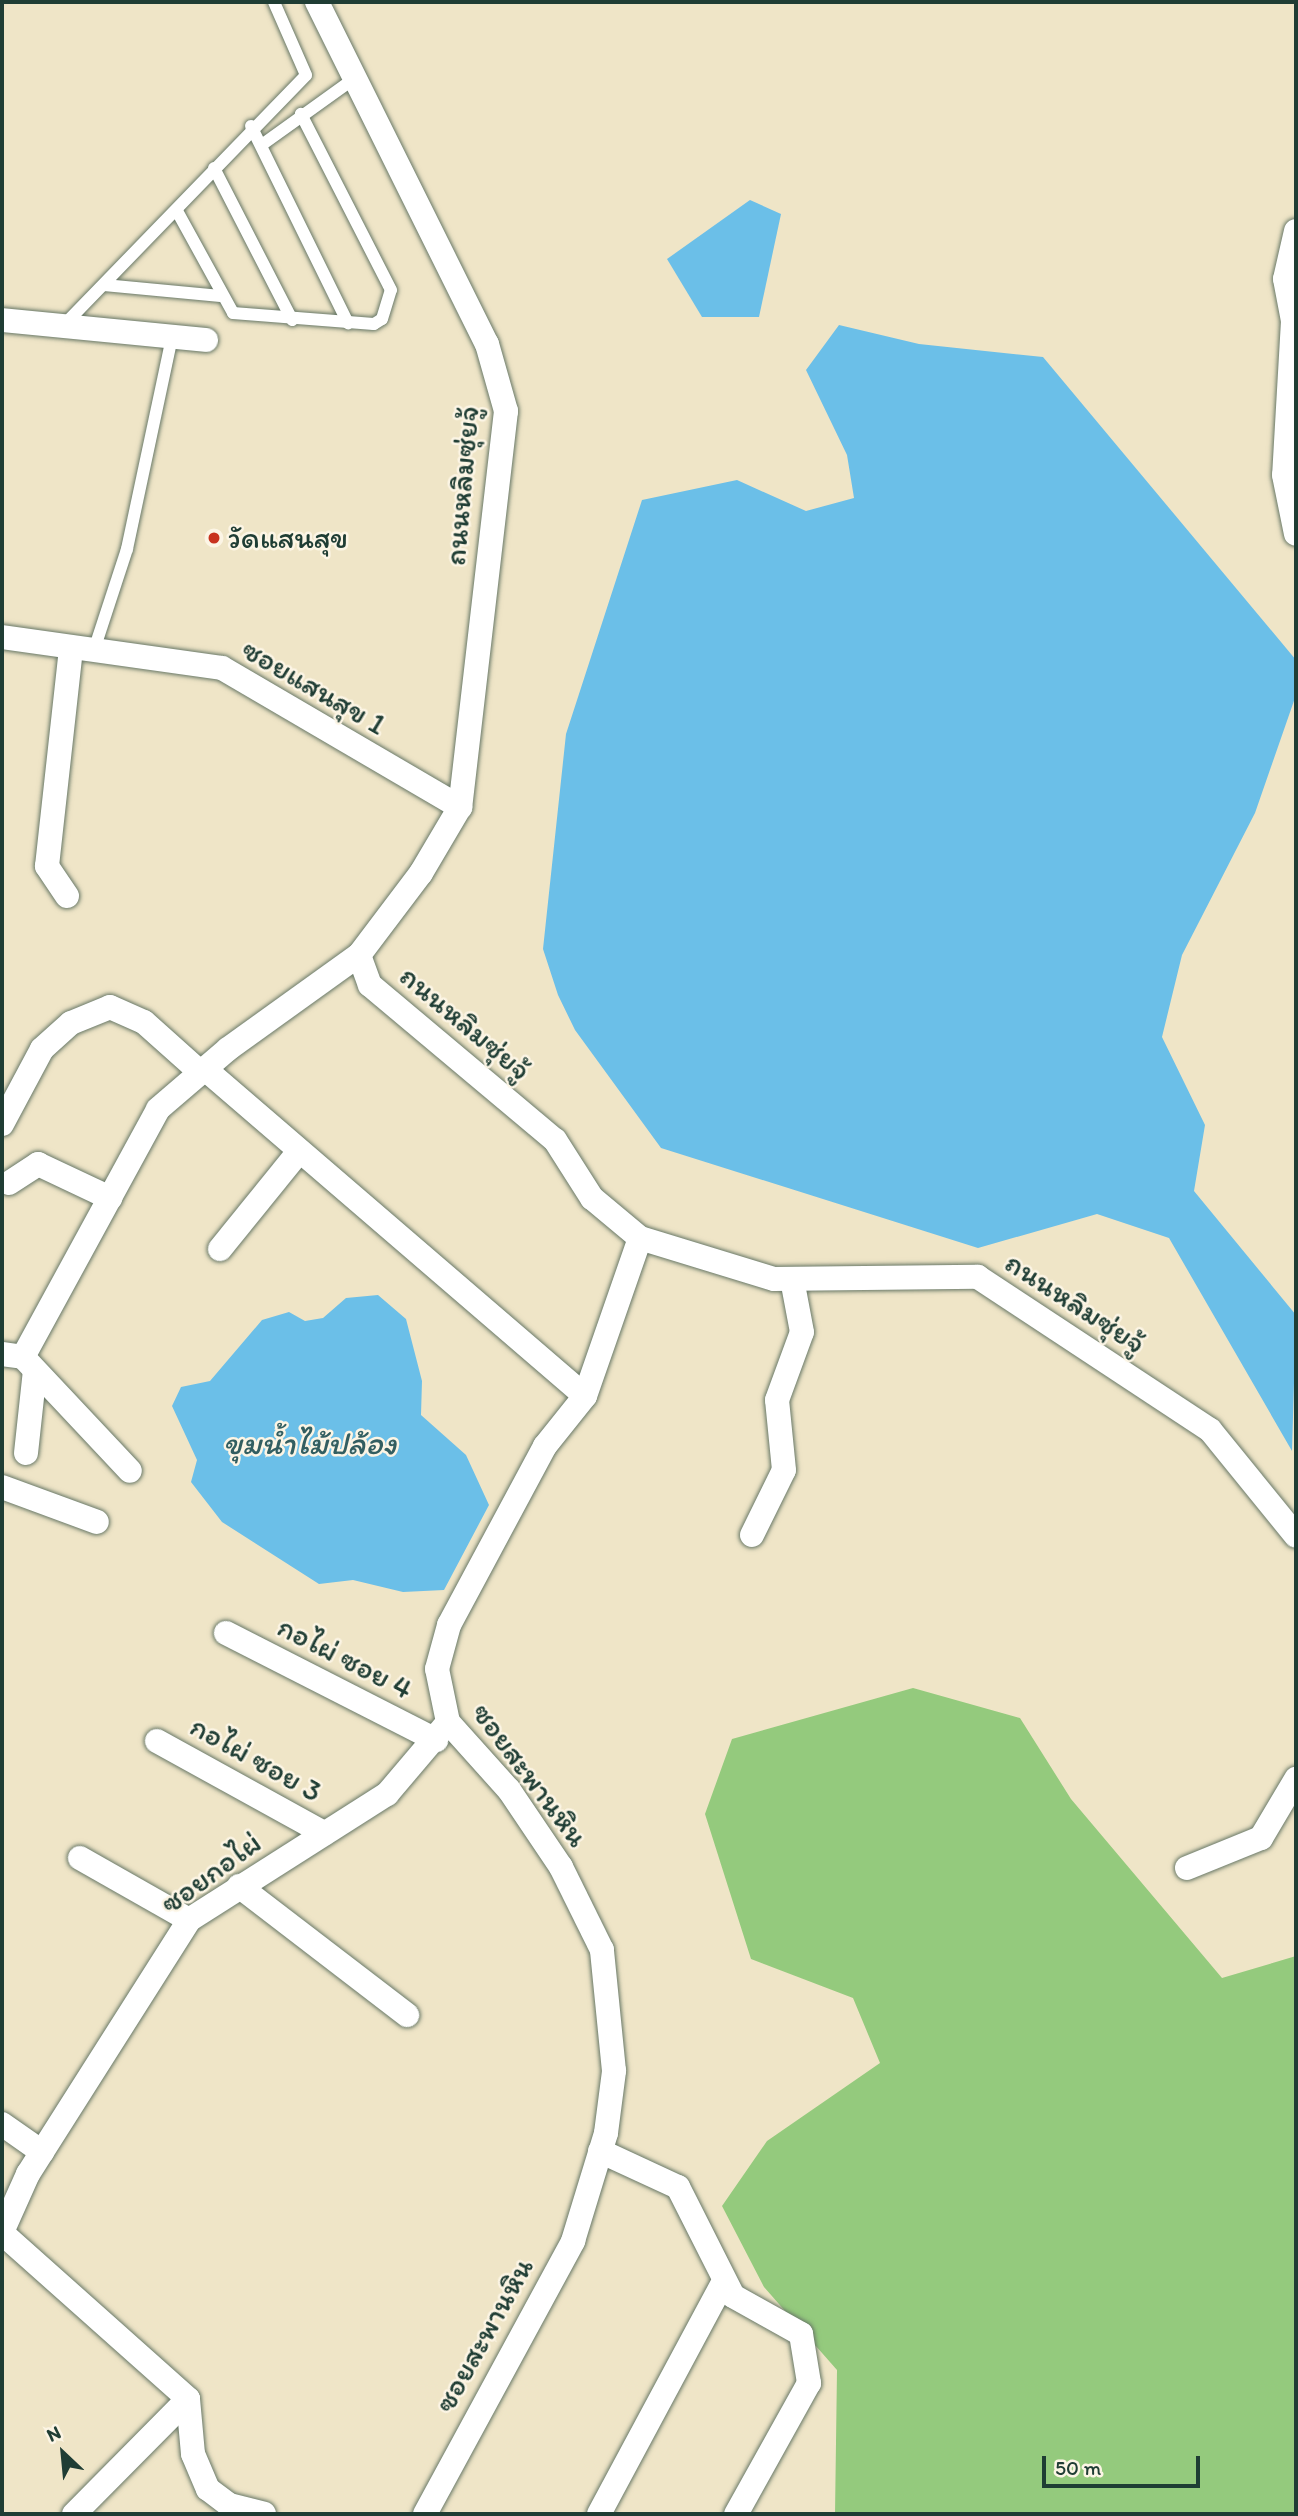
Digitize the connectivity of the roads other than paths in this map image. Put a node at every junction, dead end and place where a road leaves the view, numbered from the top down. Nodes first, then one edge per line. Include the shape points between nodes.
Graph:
1 (274, 2) edge
2 (317, 2) edge
3 (355, 78) junction
4 (301, 114) junction
5 (251, 126) junction
6 (263, 144) junction
7 (214, 168) junction
8 (177, 211) junction
9 (1296, 231) edge
10 (104, 285) junction
11 (220, 296) junction
12 (2, 320) edge
13 (292, 320) junction
14 (348, 323) junction
15 (61, 328) junction
16 (172, 337) junction
17 (206, 340) dead end
18 (1296, 534) edge
19 (2, 637) edge
20 (83, 649) junction
21 (460, 807) junction
22 (67, 896) dead end
23 (359, 955) junction
24 (203, 1071) junction
25 (2, 1124) edge
26 (297, 1154) junction
27 (9, 1183) dead end
28 (110, 1198) junction
29 (640, 1238) junction
30 (220, 1250) dead end
31 (792, 1279) junction
32 (20, 1360) edge
33 (585, 1396) junction
34 (26, 1453) dead end
35 (130, 1471) dead end
36 (2, 1487) edge
37 (97, 1522) dead end
38 (752, 1535) dead end
39 (1296, 1536) edge
40 (226, 1633) dead end
41 (442, 1731) junction
42 (156, 1741) dead end
43 (1296, 1779) edge
44 (324, 1833) junction
45 (80, 1858) dead end
46 (1186, 1868) dead end
47 (239, 1886) junction
48 (189, 1920) junction
49 (407, 2015) dead end
50 (2, 2124) edge
51 (42, 2151) junction
52 (600, 2151) junction
53 (2, 2233) edge
54 (724, 2281) junction
55 (188, 2399) junction
56 (74, 2514) edge
57 (264, 2514) edge
58 (425, 2514) edge
59 (599, 2514) edge
60 (736, 2514) edge

1 - 5 lane via 306,75
2 - 3 street, ถนนหลิมซุ่ยจู้
3 - 4 lane
3 - 21 street, ถนนหลิมซุ่ยจู้ via 487,344 506,411
4 - 6 lane
4 - 14 lane via 391,290 382,319
5 - 6 lane
5 - 7 lane
6 - 14 lane
7 - 8 lane
7 - 13 lane
8 - 10 lane
8 - 11 lane
9 - 18 street via 1285,279 1293,321 1284,475
10 - 11 lane
10 - 15 lane
11 - 13 lane via 233,313
12 - 15 street
13 - 14 lane
15 - 16 street
16 - 17 street
16 - 20 lane via 127,549
19 - 20 street, ซอยแสนสุข 1
20 - 21 street, ซอยแสนสุข 1 via 222,668
20 - 22 street via 47,866
21 - 23 street, ถนนหลิมซุ่ยจู้ via 421,873
23 - 24 street
23 - 29 street, ถนนหลิมซุ่ยจู้ via 370,985 555,1140 592,1198
24 - 25 street via 144,1022 110,1007 71,1023 42,1049
24 - 26 street
24 - 28 street via 158,1109
26 - 30 street
26 - 33 street
27 - 28 street via 38,1164
28 - 32 street
29 - 31 street, ถนนหลิมซุ่ยจู้
29 - 33 street, ซอยสะพานหิน
31 - 38 street via 802,1332 777,1400 784,1470
31 - 39 street, ถนนหลิมซุ่ยจู้ via 978,1278 1210,1430
32 - 34 street
32 - 35 street
33 - 41 street, ซอยสะพานหิน via 545,1446 449,1625 436,1669
36 - 37 street
40 - 41 street, กอไผ่ ซอย 4
41 - 44 street, ซอยกอไผ่ via 387,1794
41 - 52 street, ซอยสะพานหิน via 516,1801 561,1867 602,1950 614,2071
42 - 44 street, กอไผ่ ซอย 3
43 - 46 street via 1261,1838
44 - 47 street, ซอยกอไผ่
45 - 48 street
47 - 48 street, ซอยกอไผ่
47 - 49 street
48 - 51 street, ซอยกอไผ่
50 - 51 street
51 - 53 street, ซอยกอไผ่
52 - 54 street via 678,2187
52 - 58 street, ซอยสะพานหิน via 573,2241
53 - 55 street
54 - 59 street
54 - 60 street via 733,2296 801,2334 809,2384
55 - 56 street
55 - 57 street via 193,2454 208,2489 229,2505

